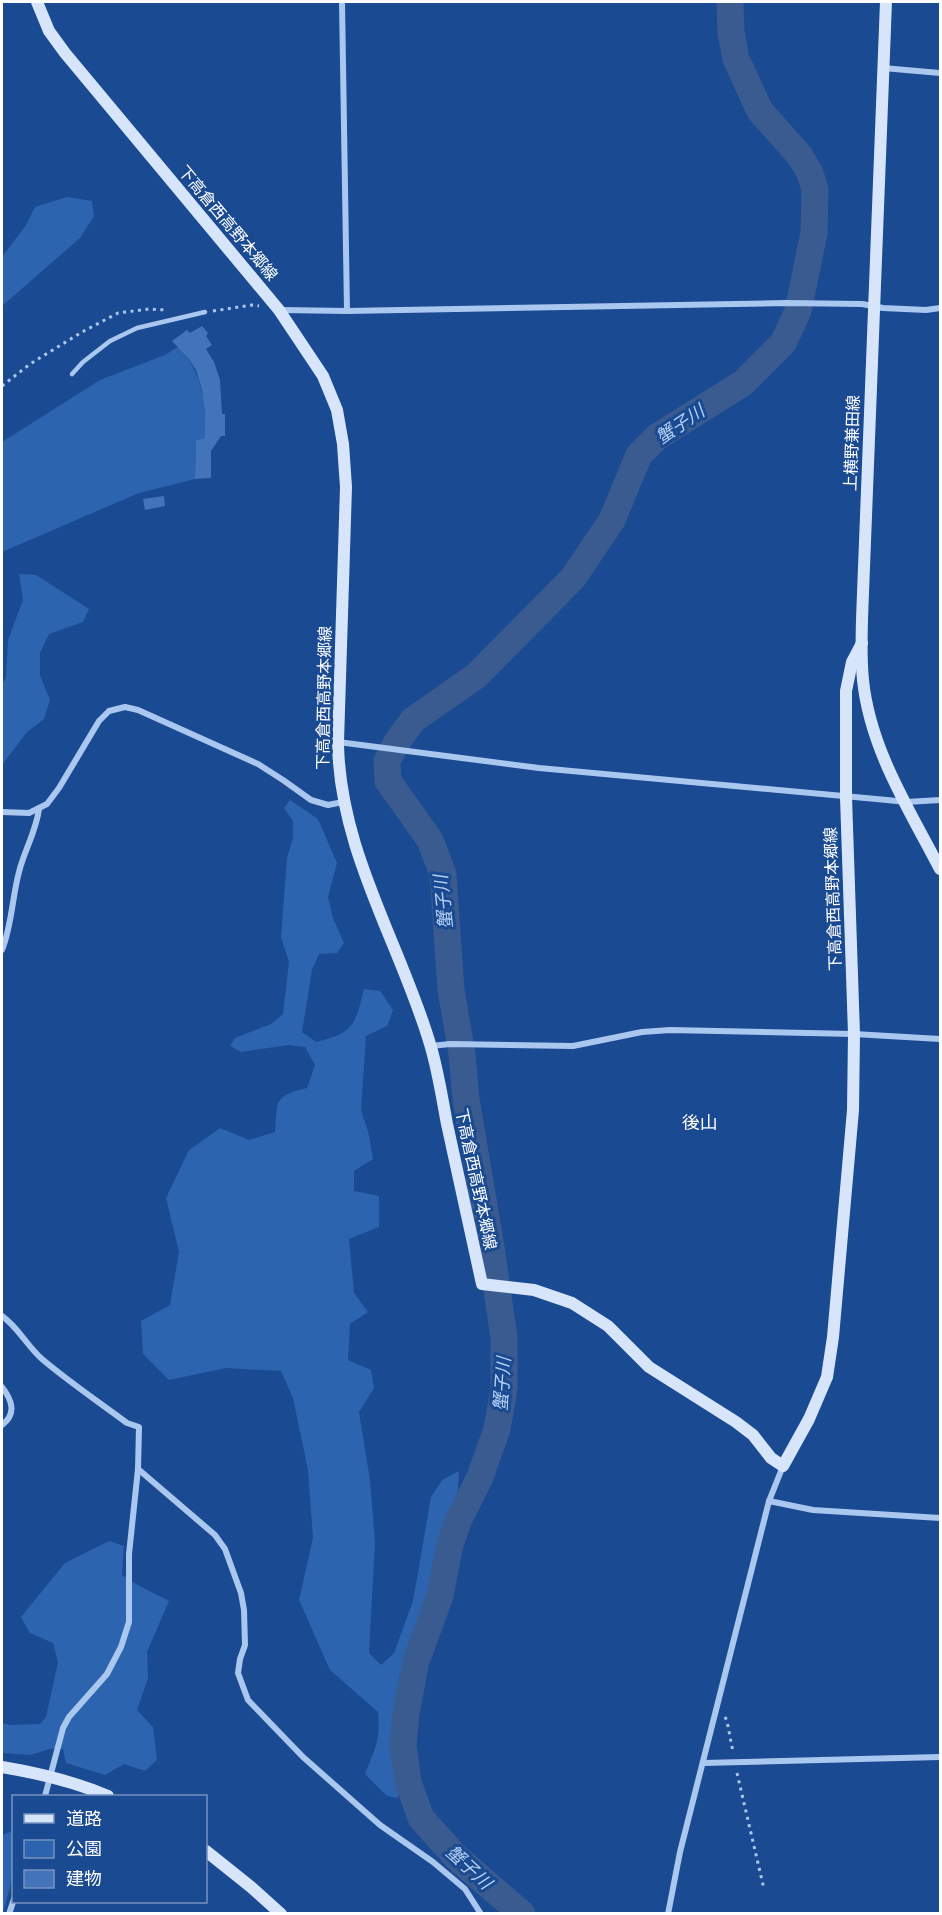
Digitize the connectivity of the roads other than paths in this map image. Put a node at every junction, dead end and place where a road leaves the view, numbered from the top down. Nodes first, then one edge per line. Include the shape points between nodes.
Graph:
1 (37, 2) edge
2 (342, 2) edge
3 (886, 2) edge
4 (884, 68) junction
5 (940, 73) edge
6 (875, 306) junction
7 (940, 308) edge
8 (279, 310) junction
9 (347, 310) junction
10 (205, 312) dead end
11 (72, 374) dead end
12 (862, 643) junction
13 (338, 742) junction
14 (846, 797) junction
15 (940, 800) edge
16 (343, 802) junction
17 (906, 802) junction
18 (39, 809) junction
19 (2, 812) edge
20 (940, 869) edge
21 (2, 950) edge
22 (854, 1034) junction
23 (940, 1039) edge
24 (431, 1046) junction
25 (2, 1316) edge
26 (2, 1387) edge
27 (2, 1425) edge
28 (783, 1466) junction
29 (138, 1468) junction
30 (769, 1501) junction
31 (940, 1518) edge
32 (940, 1757) edge
33 (703, 1763) junction
34 (2, 1767) edge
35 (46, 1795) edge
36 (104, 1795) edge
37 (207, 1852) edge
38 (281, 1914) edge
39 (481, 1914) edge
40 (668, 1914) edge

1 - 8 main road, 下高倉西高野本郷線 via 49,31 65,53
2 - 9 street
3 - 4 main road, 上横野兼田線
4 - 5 street
4 - 6 main road, 上横野兼田線
6 - 7 street
6 - 9 street via 785,303
6 - 12 main road, 上横野兼田線
8 - 9 street
8 - 13 main road, 下高倉西高野本郷線 via 323,376 337,410 343,444 346,487
10 - 11 lane via 137,328 110,341
12 - 14 main road, 下高倉西高野本郷線 via 852,662 846,691
12 - 17 main road, 上横野兼田線 via 868,713 879,748
13 - 14 street via 539,768
13 - 16 main road, 下高倉西高野本郷線
14 - 17 street
14 - 22 main road, 下高倉西高野本郷線
15 - 17 street
16 - 18 street via 328,805 311,800 258,764 125,707 109,711 99,722 59,788
16 - 24 main road, 下高倉西高野本郷線 via 372,893
17 - 20 main road, 上横野兼田線
18 - 19 street via 29,813
18 - 21 street via 19,870
22 - 23 street
22 - 24 street via 670,1030 573,1046
22 - 28 main road, 下高倉西高野本郷線 via 853,1110 827,1377
24 - 28 main road, 下高倉西高野本郷線 via 482,1284 534,1290 572,1303 608,1326 650,1367 753,1435 771,1458
25 - 29 street via 44,1360 128,1424 139,1427
26 - 27 street via 12,1405
28 - 30 street
29 - 35 street via 129,1554 129,1622 107,1674 63,1728
29 - 39 street via 225,1549 244,1610 245,1645 238,1673 248,1700 303,1757 380,1825 465,1888
30 - 31 street via 813,1510
30 - 33 street
32 - 33 street
33 - 40 street
34 - 36 main road via 81,1785
37 - 38 main road

